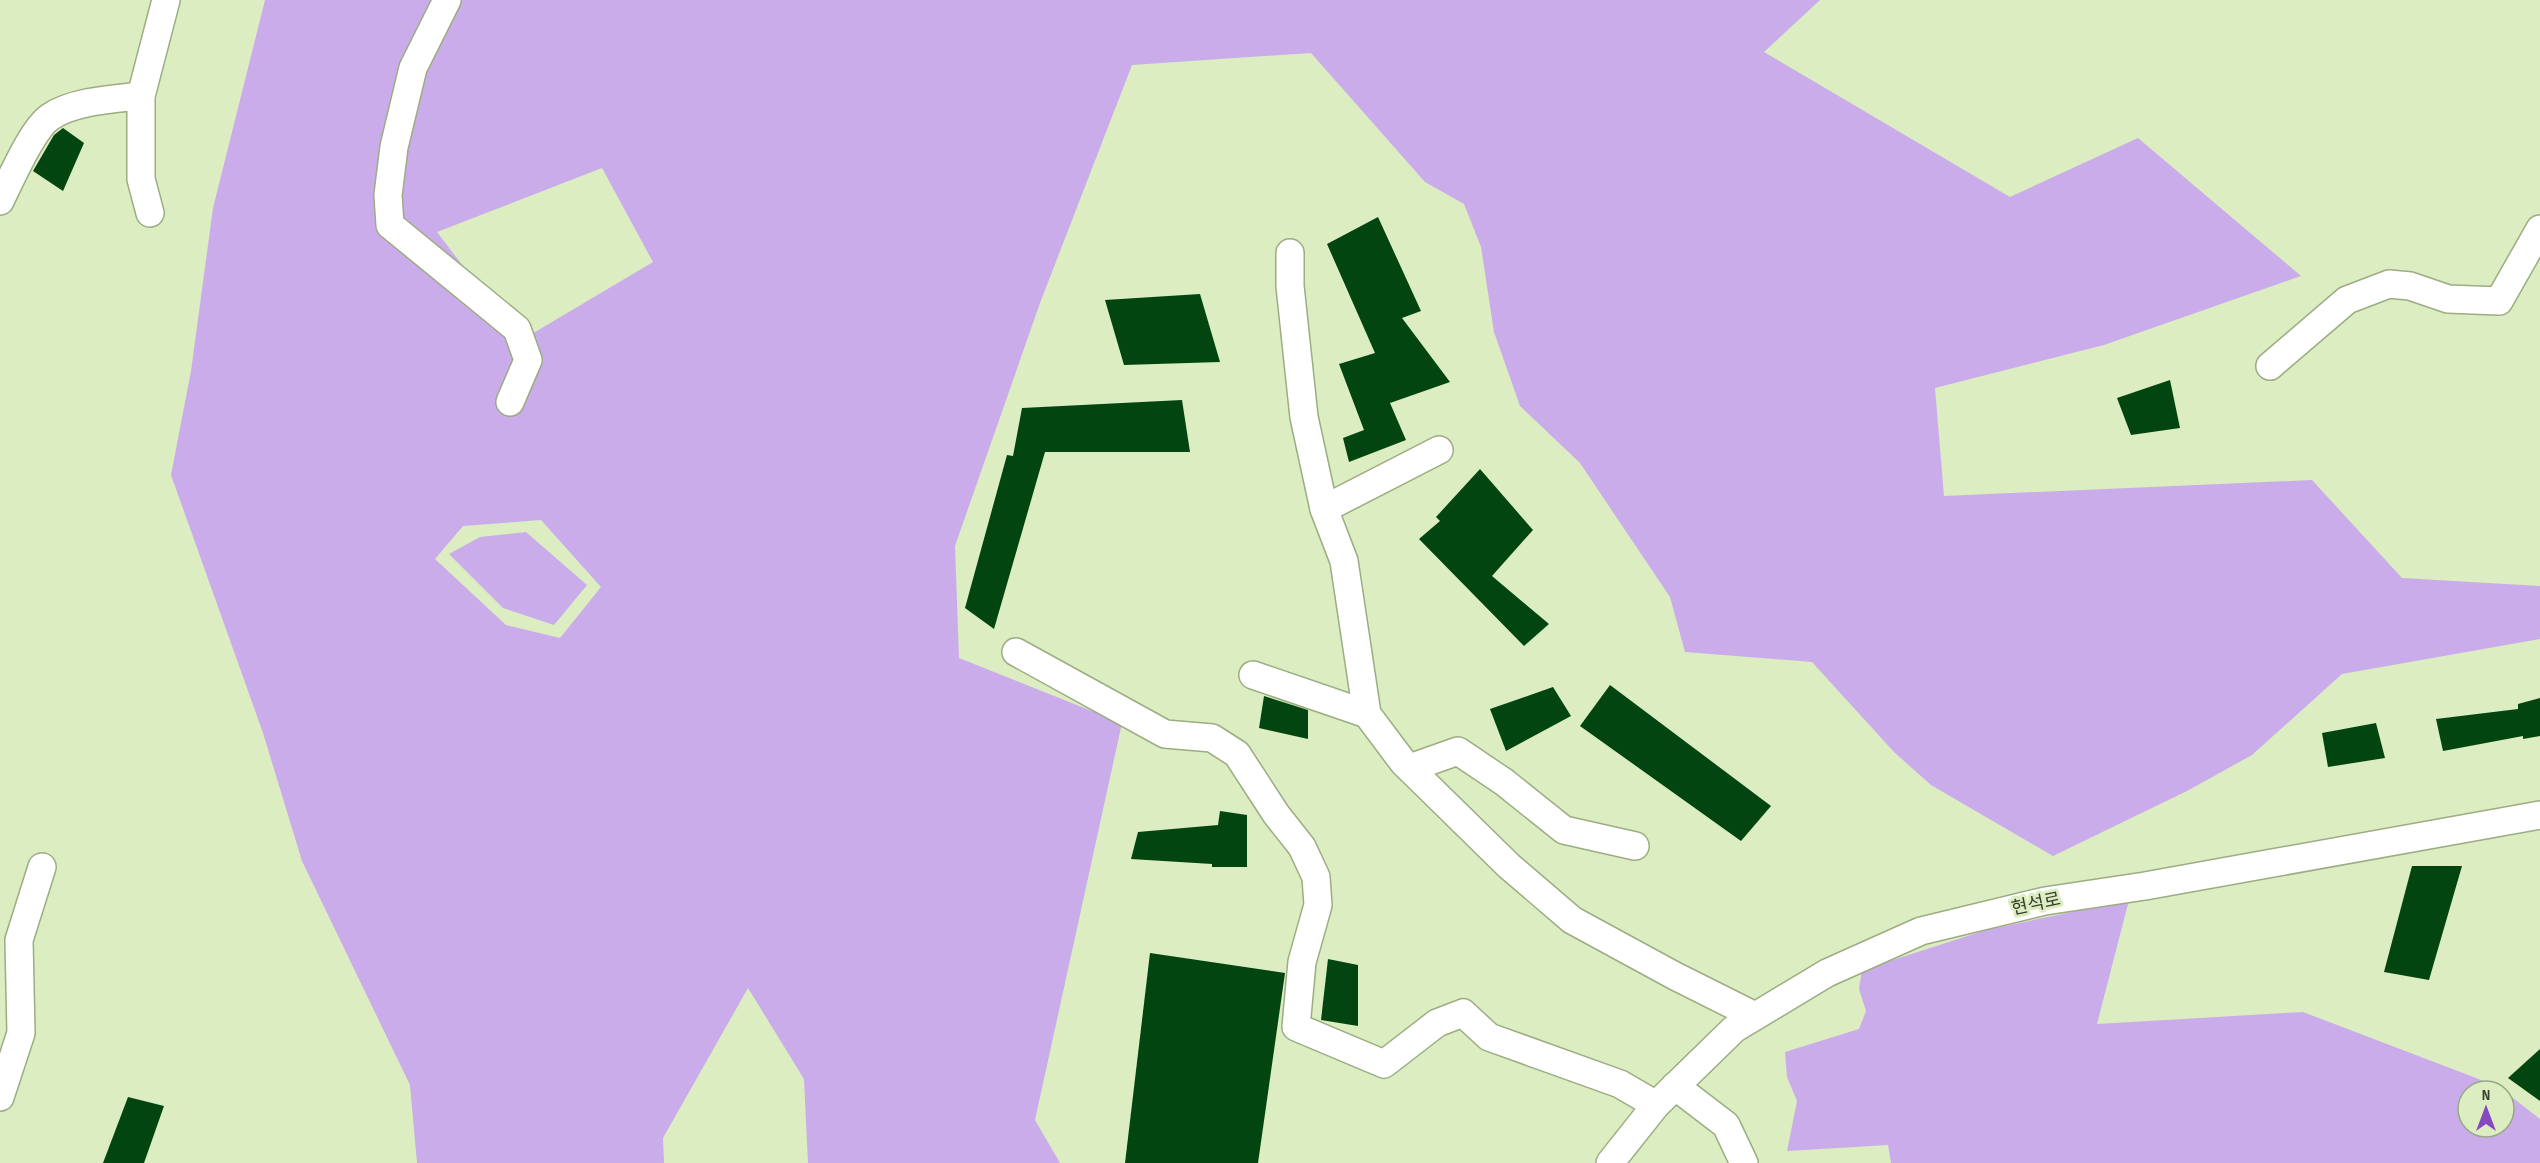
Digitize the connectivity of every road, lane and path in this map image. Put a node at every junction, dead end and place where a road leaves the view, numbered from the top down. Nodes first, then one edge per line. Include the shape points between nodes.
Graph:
1 (166, 0) edge
2 (447, 0) edge
3 (141, 96) junction
4 (0, 201) edge
5 (150, 213) dead end
6 (2540, 229) edge
7 (1290, 253) dead end
8 (2270, 366) dead end
9 (510, 402) dead end
10 (1438, 450) dead end
11 (1324, 509) junction
12 (1016, 652) dead end
13 (1253, 675) dead end
14 (1367, 714) junction
15 (1410, 768) junction
16 (2540, 815) edge
17 (1635, 846) dead end
18 (42, 867) dead end
19 (1755, 1016) junction
20 (1675, 1086) junction
21 (0, 1097) edge
22 (1656, 1105) junction
23 (1610, 1163) edge
24 (1744, 1163) edge

1 - 3 street
2 - 9 street via 412,68 394,147 388,195 390,225 518,329 528,360
3 - 4 street via 90,101 49,117 24,151
3 - 5 street via 141,179
6 - 8 street via 2499,301 2448,299 2410,286 2389,284 2347,300
7 - 11 street via 1304,417
10 - 11 street
11 - 14 street via 1344,561
12 - 22 street via 1166,734 1212,738 1237,754 1302,847 1316,877 1318,905 1302,962 1296,1027 1383,1064 1437,1023 1463,1013 1489,1036 1620,1084
13 - 14 street
14 - 15 street
15 - 17 street via 1458,751 1564,830
15 - 19 street via 1509,866 1572,920
16 - 19 street, 현석로 via 2045,901 1921,931 1827,973
18 - 21 street via 20,940 21,1033
19 - 20 street, 현석로 via 1734,1029
20 - 22 street, 현석로
20 - 24 street via 1726,1125
22 - 23 street, 현석로

